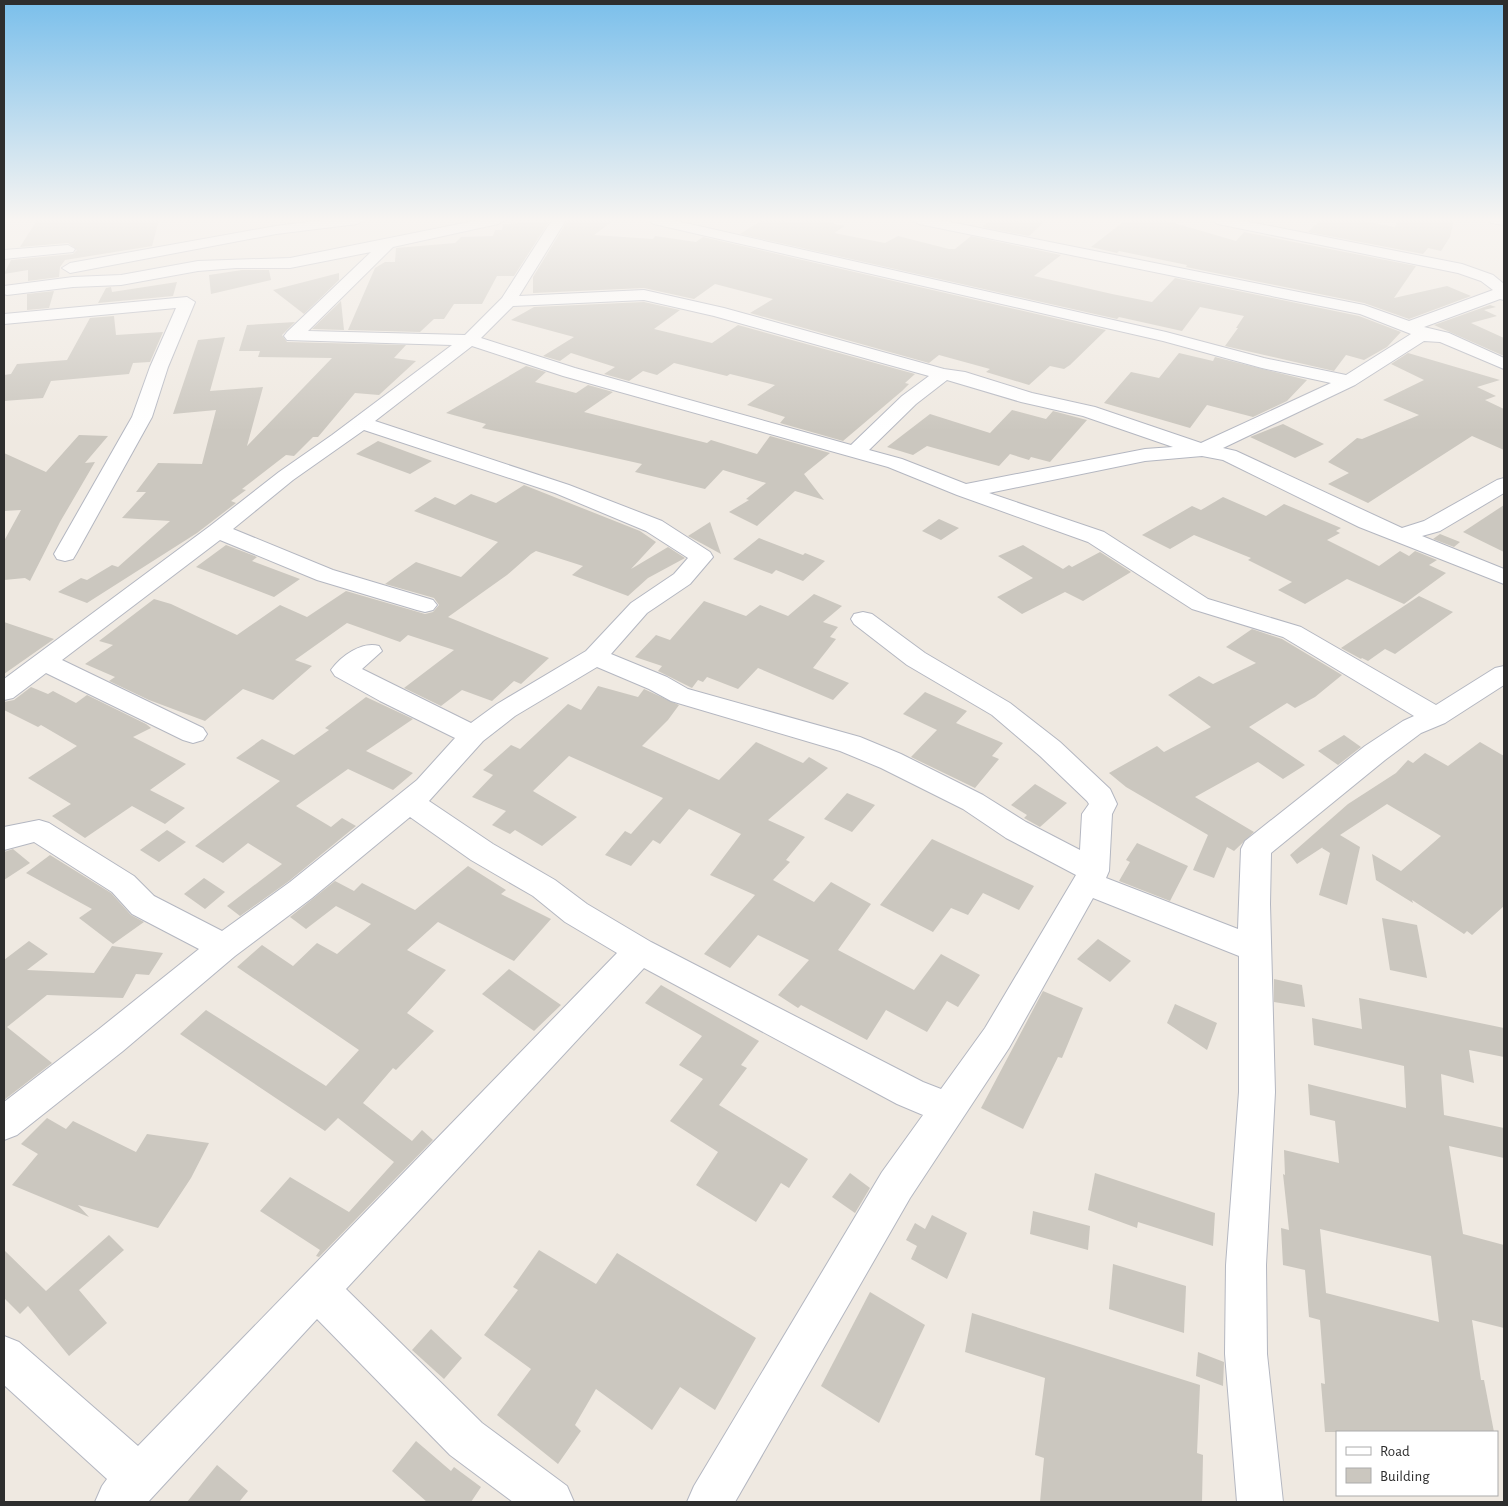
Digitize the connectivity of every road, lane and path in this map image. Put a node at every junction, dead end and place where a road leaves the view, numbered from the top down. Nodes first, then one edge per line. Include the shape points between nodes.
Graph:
1 (340, 290) edge
2 (515, 290) edge
3 (962, 290) edge
4 (1266, 290) edge
5 (1503, 294) edge
6 (508, 301) junction
7 (4, 319) edge
8 (1412, 326) junction
9 (1434, 336) junction
10 (469, 340) junction
11 (1504, 364) edge
12 (943, 374) junction
13 (1349, 381) junction
14 (360, 422) junction
15 (1202, 450) junction
16 (854, 453) junction
17 (1504, 484) edge
18 (964, 491) junction
19 (218, 531) junction
20 (1402, 535) junction
21 (65, 554) dead end
22 (1504, 577) edge
23 (425, 605) dead end
24 (864, 618) dead end
25 (370, 651) dead end
26 (595, 657) junction
27 (45, 662) junction
28 (1504, 674) edge
29 (4, 692) edge
30 (1436, 717) junction
31 (193, 734) dead end
32 (473, 736) junction
33 (408, 801) junction
34 (4, 839) edge
35 (1090, 877) junction
36 (224, 947) junction
37 (1254, 949) junction
38 (640, 951) junction
39 (949, 1108) junction
40 (4, 1123) edge
41 (317, 1290) junction
42 (4, 1357) edge
43 (128, 1489) edge
44 (551, 1502) edge
45 (710, 1502) edge
46 (1260, 1502) edge

1 - 10 street via 293,336
2 - 6 street
3 - 13 street
4 - 8 street via 1364,310
5 - 8 street
6 - 10 street
6 - 12 street via 644,295
7 - 21 street via 187,302 142,417
8 - 9 street
9 - 11 street via 1460,343
9 - 13 street via 1419,336
10 - 14 street
10 - 16 street via 569,372
12 - 15 street via 1088,411
12 - 16 street via 909,400
13 - 15 street
14 - 19 street
14 - 26 street via 562,489 654,526 702,557 682,579 639,608
15 - 18 street via 1145,456
15 - 20 street via 1229,455 1367,522
16 - 18 street via 895,464
17 - 20 street via 1432,526
18 - 30 street via 1096,537 1200,604 1292,632
19 - 23 street via 325,576
19 - 27 street
20 - 22 street
24 - 35 street via 916,660 1001,709 1100,796 1103,804 1098,814
25 - 32 street via 344,670
26 - 32 street via 506,710
26 - 35 street via 680,695 850,744 891,761 972,802
27 - 29 street
27 - 31 street
28 - 30 street
30 - 37 street via 1412,727 1375,753 1256,849
32 - 33 street via 427,787
33 - 36 street via 301,890
33 - 38 street via 482,852 544,888 576,913
34 - 36 street via 39,831 47,834 123,884 143,905
35 - 37 street
35 - 39 street via 997,1038
36 - 40 street
37 - 46 street via 1257,1092 1246,1265 1246,1344
38 - 39 street via 910,1093
38 - 41 street
39 - 45 street via 891,1193
41 - 43 street
41 - 44 street via 466,1439
42 - 43 street

